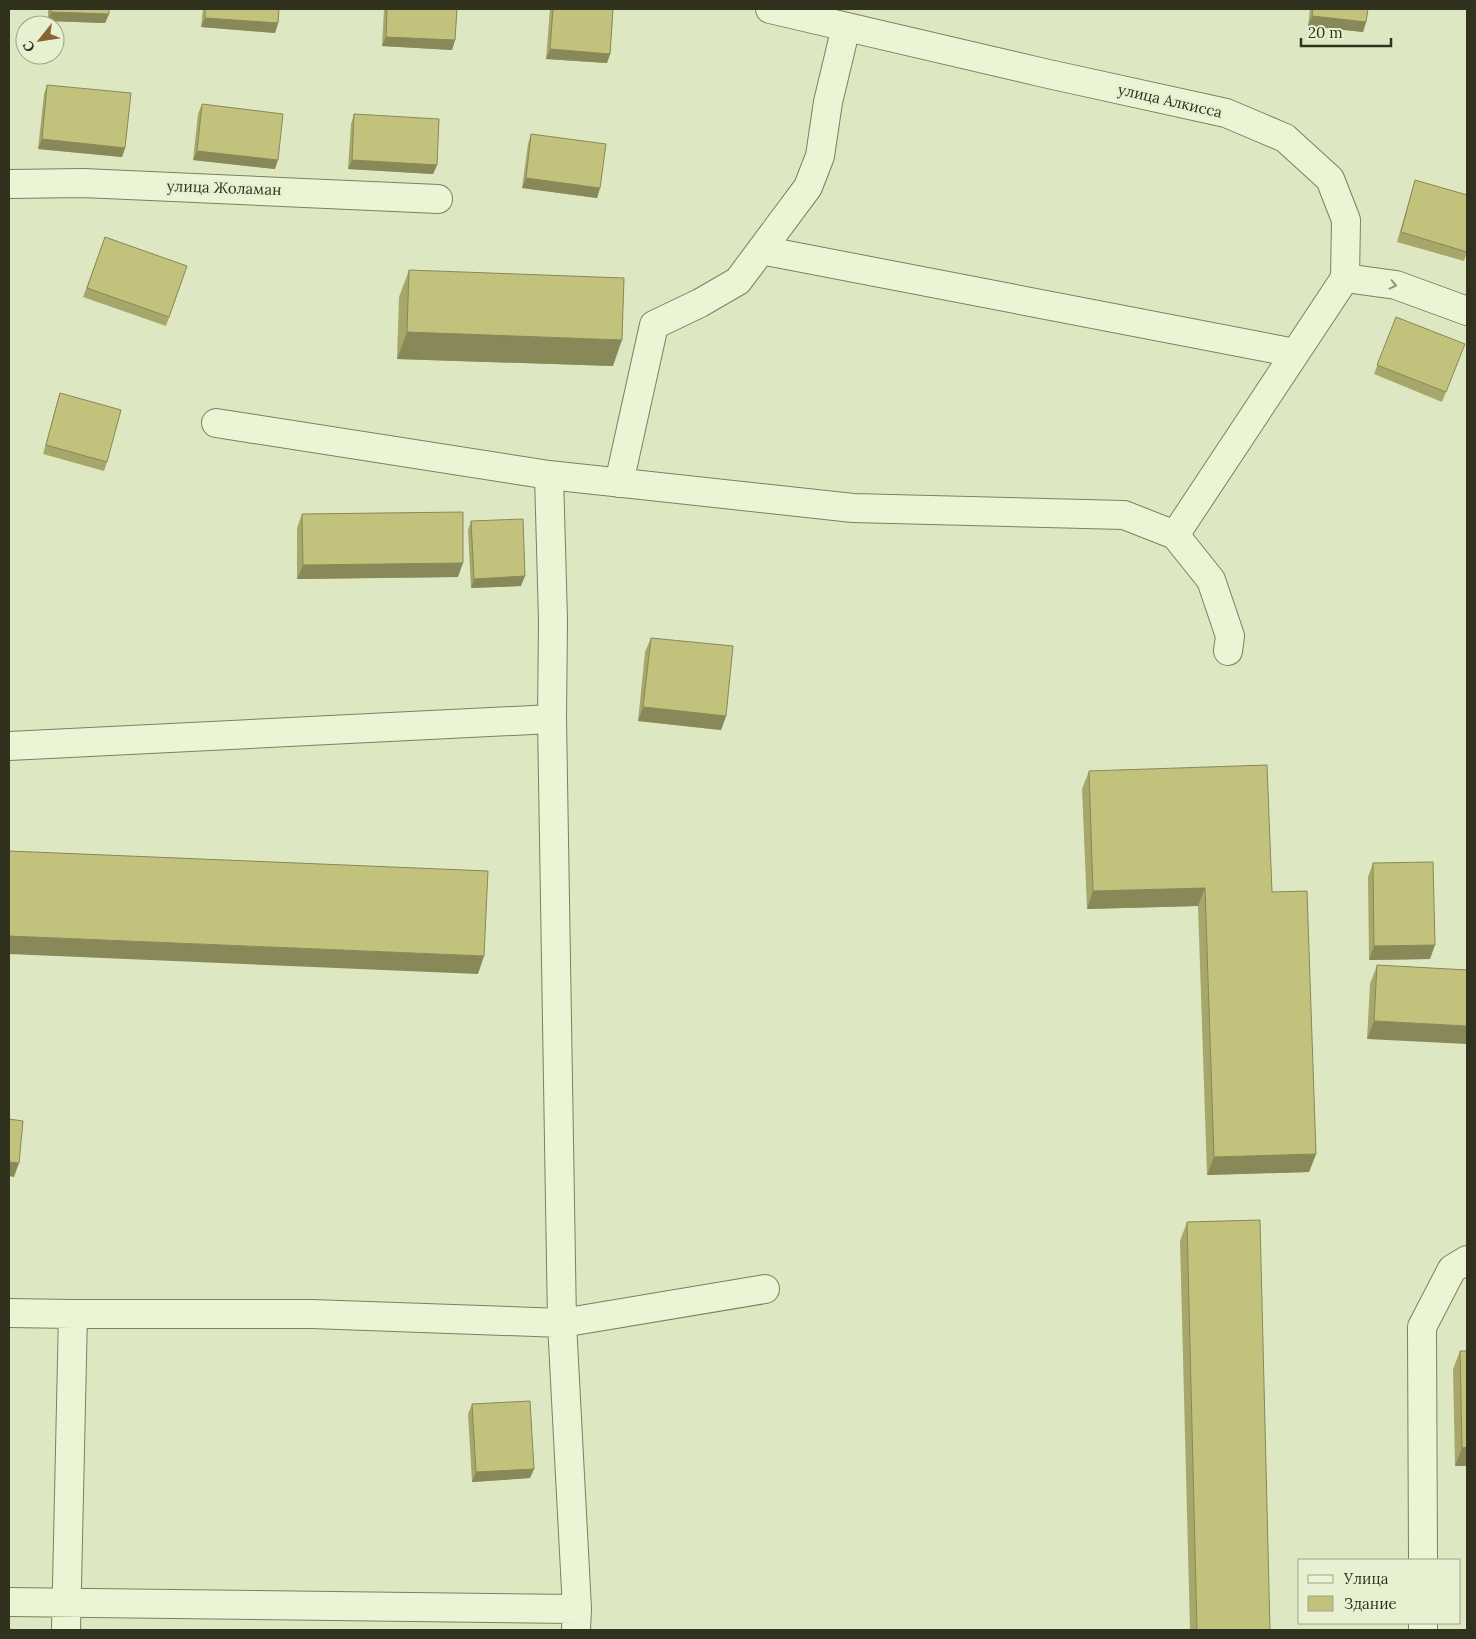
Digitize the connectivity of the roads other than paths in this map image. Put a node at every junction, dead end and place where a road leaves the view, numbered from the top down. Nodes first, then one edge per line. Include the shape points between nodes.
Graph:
1 (770, 9) edge
2 (846, 26) junction
3 (9, 184) edge
4 (438, 199) dead end
5 (760, 250) junction
6 (1345, 278) junction
7 (1467, 311) edge
8 (1295, 353) junction
9 (216, 424) dead end
10 (549, 475) junction
11 (619, 483) junction
12 (1175, 535) junction
13 (1228, 650) dead end
14 (552, 719) junction
15 (9, 746) edge
16 (1467, 1260) edge
17 (764, 1289) dead end
18 (9, 1313) edge
19 (73, 1314) junction
20 (562, 1323) junction
21 (1423, 1559) edge
22 (9, 1602) edge
23 (68, 1603) junction
24 (576, 1620) edge
25 (66, 1630) edge

1 - 2 street, улица Алкисса
2 - 5 street via 828,102 820,156 808,187
2 - 6 street, улица Алкисса via 1226,113 1285,138 1330,179 1346,220
3 - 4 street, улица Жоламан via 83,182
5 - 8 street
5 - 11 street via 738,281 654,325
6 -> 7 street via 1396,285
6 - 8 street
8 - 12 street
9 - 10 street
10 - 11 street
10 - 14 street
11 - 12 street via 853,508 1124,514
12 - 13 street via 1211,580 1230,636
14 - 15 street
14 - 20 street
16 - 21 street via 1452,1269 1422,1327
17 - 20 street
18 - 19 street
19 - 20 street via 312,1314
19 - 23 street
20 - 24 street
22 - 23 street
23 - 24 street
23 - 25 street

